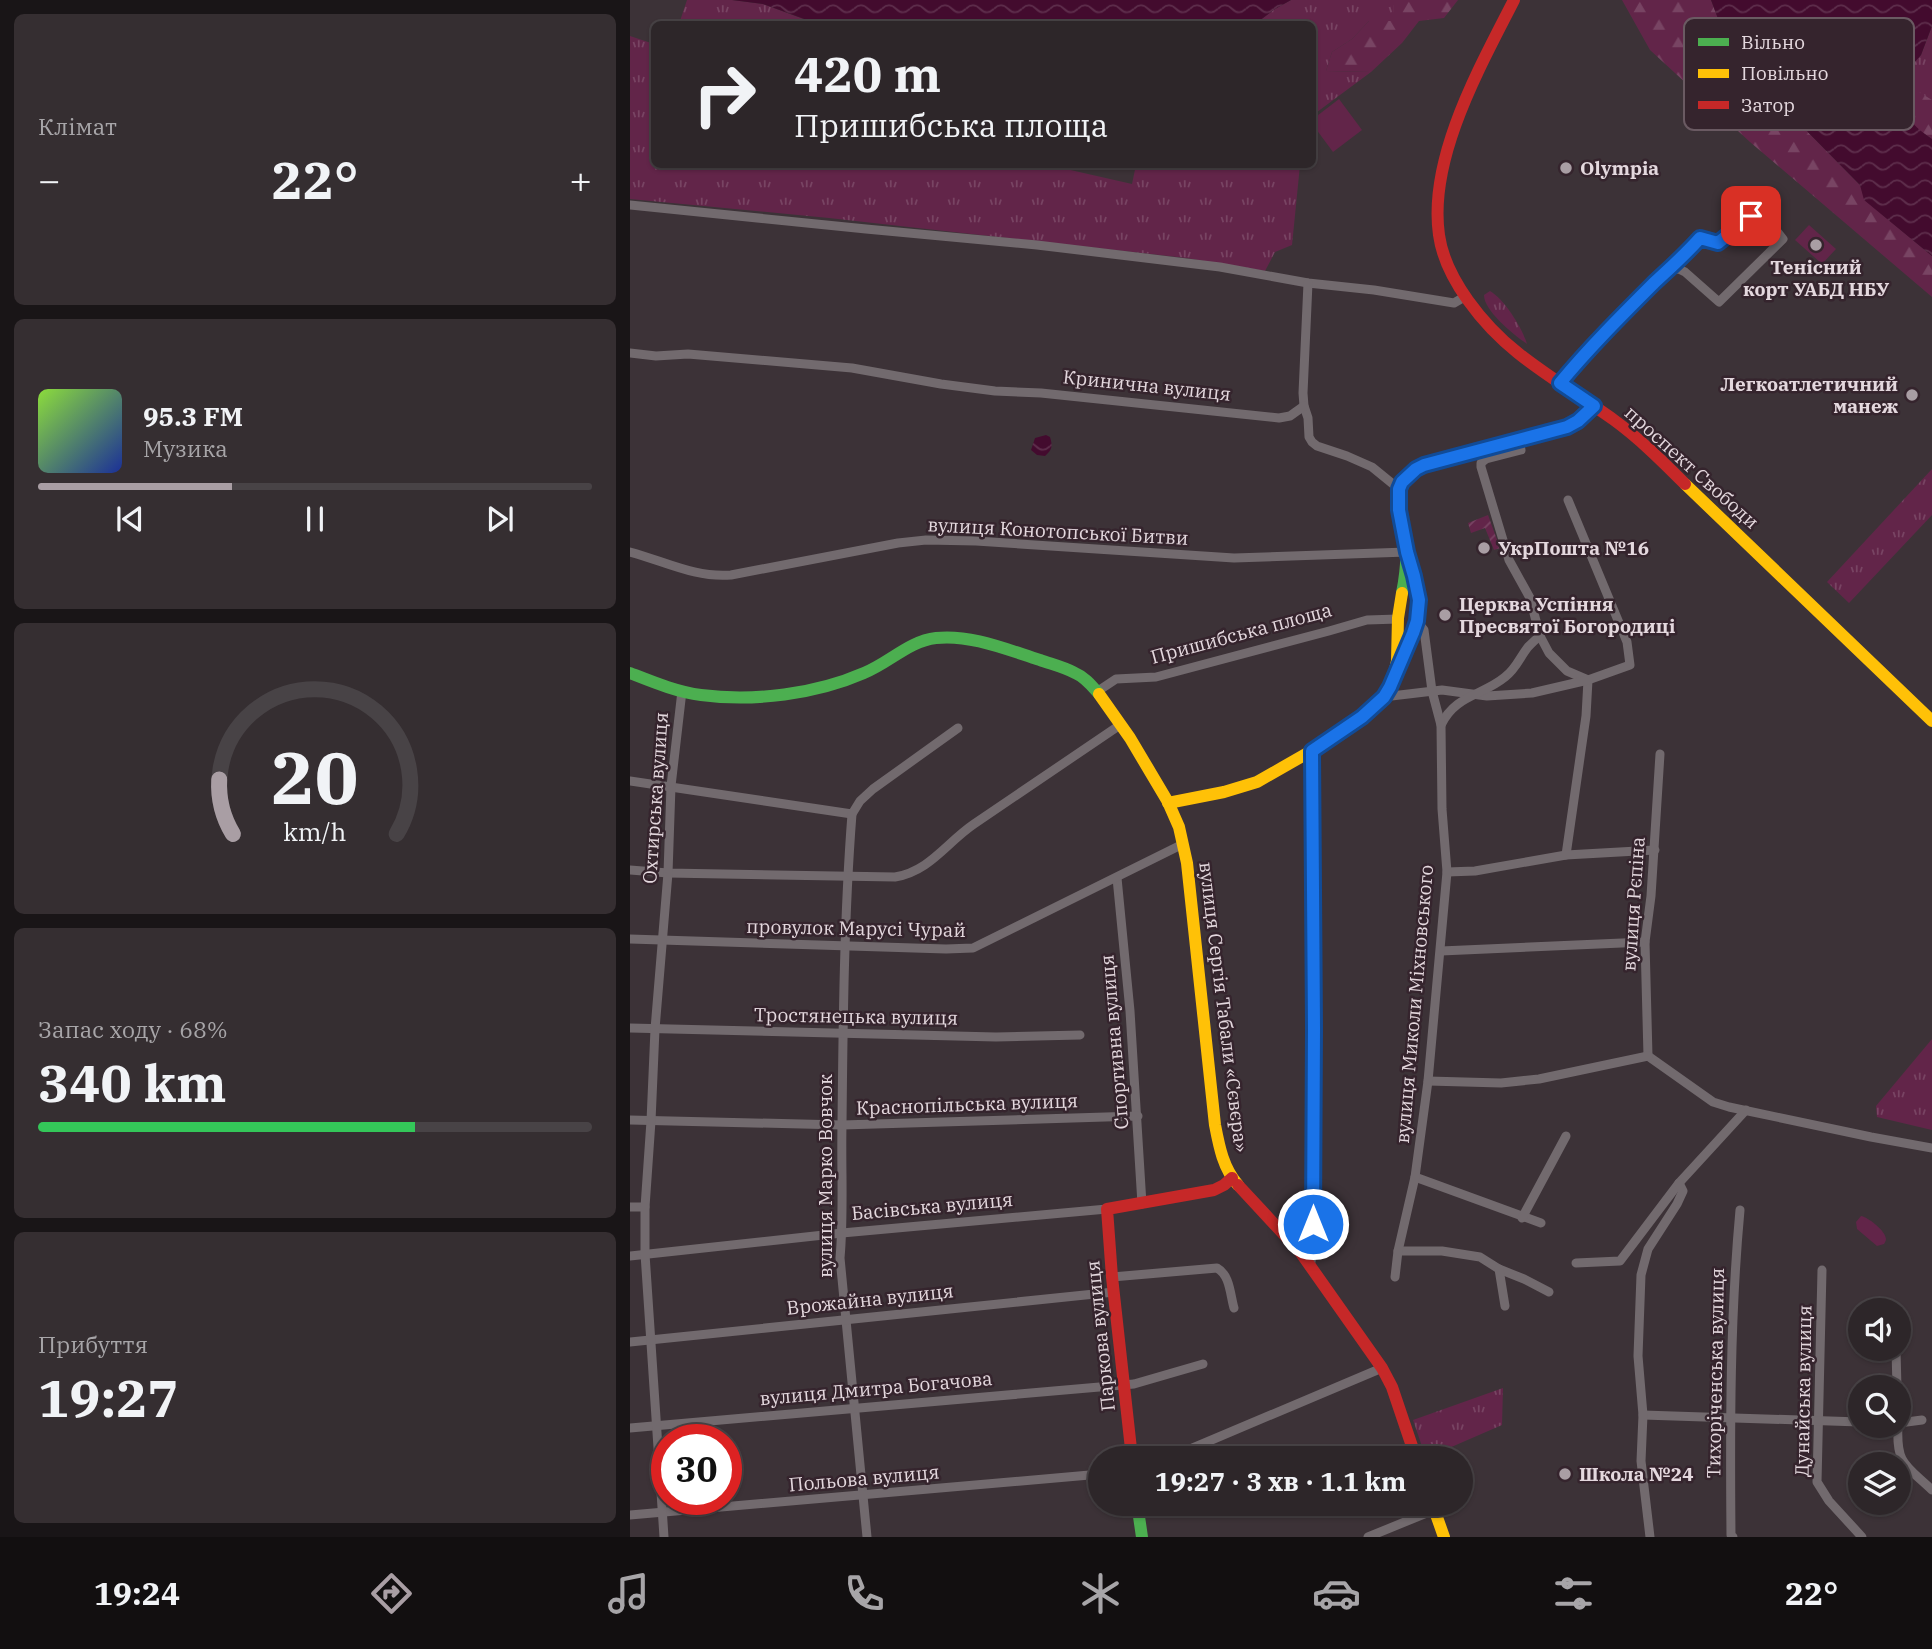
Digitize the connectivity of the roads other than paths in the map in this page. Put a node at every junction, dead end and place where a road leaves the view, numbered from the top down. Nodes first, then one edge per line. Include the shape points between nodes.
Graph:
1 (1514, 0) edge
2 (630, 205) edge
3 (1670, 270) junction
4 (1308, 283) junction
5 (1466, 296) junction
6 (630, 353) edge
7 (1560, 383) junction
8 (1304, 406) junction
9 (1594, 406) junction
10 (1519, 439) junction
11 (1399, 489) junction
12 (1568, 500) dead end
13 (630, 552) edge
14 (1407, 552) junction
15 (1398, 619) junction
16 (1417, 621) junction
17 (1540, 636) junction
18 (630, 673) edge
19 (1396, 673) junction
20 (1588, 680) junction
21 (682, 691) junction
22 (1098, 691) junction
23 (1432, 691) junction
24 (1473, 694) junction
25 (1384, 697) junction
26 (1932, 721) edge
27 (1120, 724) junction
28 (1441, 725) junction
29 (958, 728) dead end
30 (1312, 751) junction
31 (1660, 754) dead end
32 (630, 781) edge
33 (671, 786) junction
34 (1168, 803) junction
35 (852, 814) junction
36 (1183, 844) junction
37 (1655, 850) junction
38 (1566, 855) junction
39 (630, 870) edge
40 (1447, 872) junction
41 (667, 873) junction
42 (849, 876) junction
43 (1116, 878) junction
44 (630, 939) edge
45 (661, 940) junction
46 (1645, 942) junction
47 (846, 947) junction
48 (1441, 951) junction
49 (630, 1028) edge
50 (655, 1029) junction
51 (844, 1034) junction
52 (1080, 1035) dead end
53 (1648, 1056) junction
54 (1428, 1081) junction
55 (1746, 1110) junction
56 (1138, 1116) junction
57 (630, 1120) edge
58 (652, 1121) junction
59 (842, 1125) junction
60 (1566, 1136) dead end
61 (1932, 1148) edge
62 (1415, 1177) junction
63 (1232, 1178) junction
64 (1679, 1183) junction
65 (1143, 1204) junction
66 (630, 1207) edge
67 (645, 1207) junction
68 (1107, 1209) junction
69 (1740, 1210) dead end
70 (1522, 1218) junction
71 (1541, 1223) dead end
72 (842, 1233) junction
73 (1398, 1251) junction
74 (645, 1254) junction
75 (630, 1256) edge
76 (1576, 1264) dead end
77 (1310, 1266) junction
78 (1499, 1269) junction
79 (1822, 1270) dead end
80 (1395, 1277) dead end
81 (1112, 1278) junction
82 (1114, 1292) junction
83 (1549, 1292) dead end
84 (1505, 1306) dead end
85 (1234, 1308) dead end
86 (845, 1319) junction
87 (651, 1339) junction
88 (630, 1342) edge
89 (1203, 1364) dead end
90 (1382, 1368) junction
91 (1125, 1384) junction
92 (853, 1408) junction
93 (1643, 1415) junction
94 (1730, 1418) junction
95 (1818, 1420) junction
96 (1922, 1420) dead end
97 (1848, 1421) edge
98 (1911, 1422) edge
99 (656, 1424) edge
100 (668, 1424) edge
101 (651, 1426) edge
102 (630, 1428) edge
103 (1897, 1438) edge
104 (1131, 1446) edge
105 (1198, 1446) edge
106 (1412, 1446) edge
107 (1088, 1475) edge
108 (1932, 1490) edge
109 (862, 1496) junction
110 (742, 1506) edge
111 (651, 1514) edge
112 (630, 1515) edge
113 (661, 1515) edge
114 (1139, 1516) edge
115 (1414, 1516) edge
116 (1436, 1516) edge
117 (664, 1537) edge
118 (867, 1537) edge
119 (1142, 1537) edge
120 (1368, 1537) edge
121 (1444, 1537) edge
122 (1650, 1537) edge
123 (1733, 1537) edge
124 (1863, 1537) edge

1 - 5 main road, проспект Свободи via 1475,79 1441,180 1441,247
2 - 4 street via 1037,245 1220,267
3 - 3 street via 1700,238 1718,243 1754,212 1760,211 1783,239 1719,302 1685,272
3 - 7 street
4 - 5 street via 1454,303
4 - 8 street
5 - 7 main road, проспект Свободи via 1501,339
6 - 8 street, Кринична вулиця via 852,368 995,391 1279,418
7 - 9 main road, проспект Свободи
8 - 11 street via 1309,437 1317,446 1372,467
9 - 10 main road via 1573,424
9 - 26 main road, проспект Свободи via 1643,443
10 - 11 main road via 1424,465
10 - 17 street via 1521,450 1486,459 1481,467 1509,560 1530,598
11 - 14 main road
12 - 20 street via 1627,642 1630,665
13 - 14 street, вулиця Конотопської Битви via 719,576 926,540 1234,558
14 - 15 main road
14 - 16 main road via 1419,600
15 - 19 main road
15 - 22 street, Пришибська площа via 1357,622 1156,677 1122,678
16 - 19 main road
16 - 23 street, вулиця Миколи Міхновського via 1424,630
17 - 20 street via 1558,664
17 - 24 street via 1513,671
18 - 21 main road
19 - 25 main road
20 - 24 street via 1532,693
20 - 38 street
21 - 22 main road via 740,696 826,685 869,672 915,645 939,638 984,645 1062,668 1082,676
21 - 33 street, Охтирська вулиця
22 - 27 main road, вулиця Сергія Табали «Сєвєра»
23 - 24 street
23 - 25 street
23 - 28 street, вулиця Миколи Міхновського
24 - 28 street via 1447,712
25 - 30 main road
27 - 34 main road, вулиця Сергія Табали «Сєвєра»
27 - 42 street via 971,827 919,870 895,877
28 - 40 street, вулиця Миколи Міхновського
29 - 35 street via 873,789
30 - 34 main road via 1258,782
30 - 77 street
31 - 37 street, вулиця Рєпіна
32 - 33 street
33 - 35 street
33 - 41 street, Охтирська вулиця
34 - 36 main road, вулиця Сергія Табали «Сєвєра»
35 - 42 street, вулиця Марко Вовчок
36 - 43 street, провулок Марусі Чурай
36 - 63 main road, вулиця Сергія Табали «Сєвєра» via 1217,1142
37 - 38 street
37 - 46 street, вулиця Рєпіна
38 - 40 street
39 - 41 street
40 - 48 street, вулиця Миколи Міхновського
41 - 42 street
41 - 45 street, Охтирська вулиця
42 - 47 street, вулиця Марко Вовчок
43 - 47 street, провулок Марусі Чурай via 973,948
43 - 56 street, Спортивна вулиця
44 - 45 street, провулок Марусі Чурай
45 - 47 street, провулок Марусі Чурай
45 - 50 street, Охтирська вулиця
46 - 48 street
46 - 53 street, вулиця Рєпіна
47 - 51 street, вулиця Марко Вовчок
48 - 54 street, вулиця Миколи Міхновського
49 - 50 street, Тростянецька вулиця
50 - 51 street, Тростянецька вулиця
50 - 58 street, Охтирська вулиця
51 - 52 street, Тростянецька вулиця
51 - 59 street, вулиця Марко Вовчок
53 - 54 street via 1539,1079
53 - 55 street via 1713,1102
54 - 62 street, вулиця Миколи Міхновського
55 - 61 street
55 - 64 street
56 - 59 street, Краснопільська вулиця
56 - 65 street, Спортивна вулиця
57 - 58 street, Краснопільська вулиця
58 - 59 street, Краснопільська вулиця
58 - 67 street, Охтирська вулиця
59 - 72 street, вулиця Марко Вовчок
60 - 70 street
62 - 70 street
62 - 73 street, вулиця Миколи Міхновського
63 - 65 main road, Басівська вулиця via 1214,1190
63 - 77 main road, вулиця Сергія Табали «Сєвєра»
64 - 76 street via 1620,1261
64 - 93 street via 1683,1191 1648,1249 1641,1275 1637,1356
65 - 68 main road, Басівська вулиця
66 - 67 street
67 - 74 street, Охтирська вулиця
68 - 72 street, Басівська вулиця
68 - 81 main road, Паркова вулиця
69 - 94 street, Тихоріченська вулиця
70 - 71 street
72 - 74 street, Басівська вулиця
72 - 86 street, вулиця Марко Вовчок
73 - 78 street via 1465,1254
73 - 80 street, вулиця Миколи Міхновського
74 - 75 street, Басівська вулиця
74 - 87 street, Охтирська вулиця
77 - 90 main road, вулиця Сергія Табали «Сєвєра»
78 - 83 street
78 - 84 street
79 - 95 street, Дунайська вулиця
81 - 82 main road, Паркова вулиця
81 - 85 street via 1217,1268 1226,1276
82 - 86 street, Врожайна вулиця
82 - 91 main road, Паркова вулиця
86 - 87 street, Врожайна вулиця
86 - 92 street, вулиця Марко Вовчок
87 - 88 street, Врожайна вулиця
87 - 99 street, Охтирська вулиця
89 - 91 street, вулиця Дмитра Богачова
90 - 105 street
90 - 106 main road, вулиця Сергія Табали «Сєвєра»
91 - 92 street, вулиця Дмитра Богачова
91 - 104 main road, Паркова вулиця
92 - 100 street, вулиця Дмитра Богачова
92 - 109 street, вулиця Марко Вовчок
93 - 94 street
93 - 122 street via 1641,1461
94 - 95 street
94 - 123 street, Тихоріченська вулиця
95 - 97 street
95 - 124 street, Дунайська вулиця via 1817,1482
96 - 98 street
101 - 102 street, вулиця Дмитра Богачова
103 - 108 street via 1900,1459
107 - 109 street, Польова вулиця
109 - 110 street, Польова вулиця
109 - 118 street, вулиця Марко Вовчок
111 - 112 street, Польова вулиця
113 - 117 street, Охтирська вулиця
114 - 119 main road
115 - 120 street
116 - 121 main road

